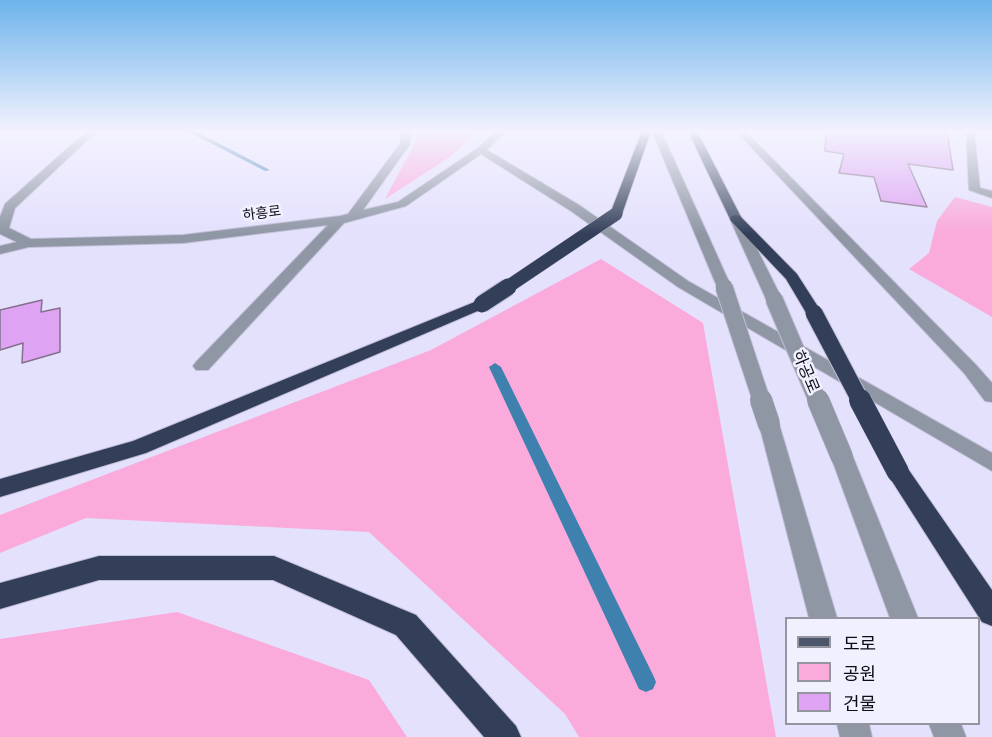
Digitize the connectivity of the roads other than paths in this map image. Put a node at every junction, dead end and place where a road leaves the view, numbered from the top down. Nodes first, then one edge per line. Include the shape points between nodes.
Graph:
1 (55, 165) edge
2 (388, 165) edge
3 (458, 165) edge
4 (506, 165) edge
5 (634, 165) edge
6 (671, 165) edge
7 (709, 165) edge
8 (773, 165) edge
9 (972, 165) edge
10 (992, 195) edge
11 (347, 218) junction
12 (736, 219) junction
13 (1, 230) edge
14 (29, 243) junction
15 (0, 250) edge
16 (202, 366) dead end
17 (992, 396) edge
18 (992, 463) edge
19 (0, 488) edge
20 (0, 596) edge
21 (992, 613) edge
22 (823, 617) edge
23 (904, 617) edge
24 (505, 737) edge

1 - 13 street via 9,207
2 - 11 street
3 - 11 street, 하흥로 via 402,204
4 - 18 street via 575,208 683,284
5 - 19 highway, bridge via 616,214 482,304 139,447
6 - 22 street, bridge via 722,282 769,424
7 - 12 main road, 하공로
8 - 17 street
9 - 10 street via 975,190
11 - 14 street, 하흥로 via 183,239
11 - 16 street
12 - 21 highway, bridge via 792,277 898,472
12 - 23 street, 하공로, bridge via 842,457
13 - 14 street
14 - 15 street, 하흥로
20 - 24 highway via 99,568 274,568 406,625

